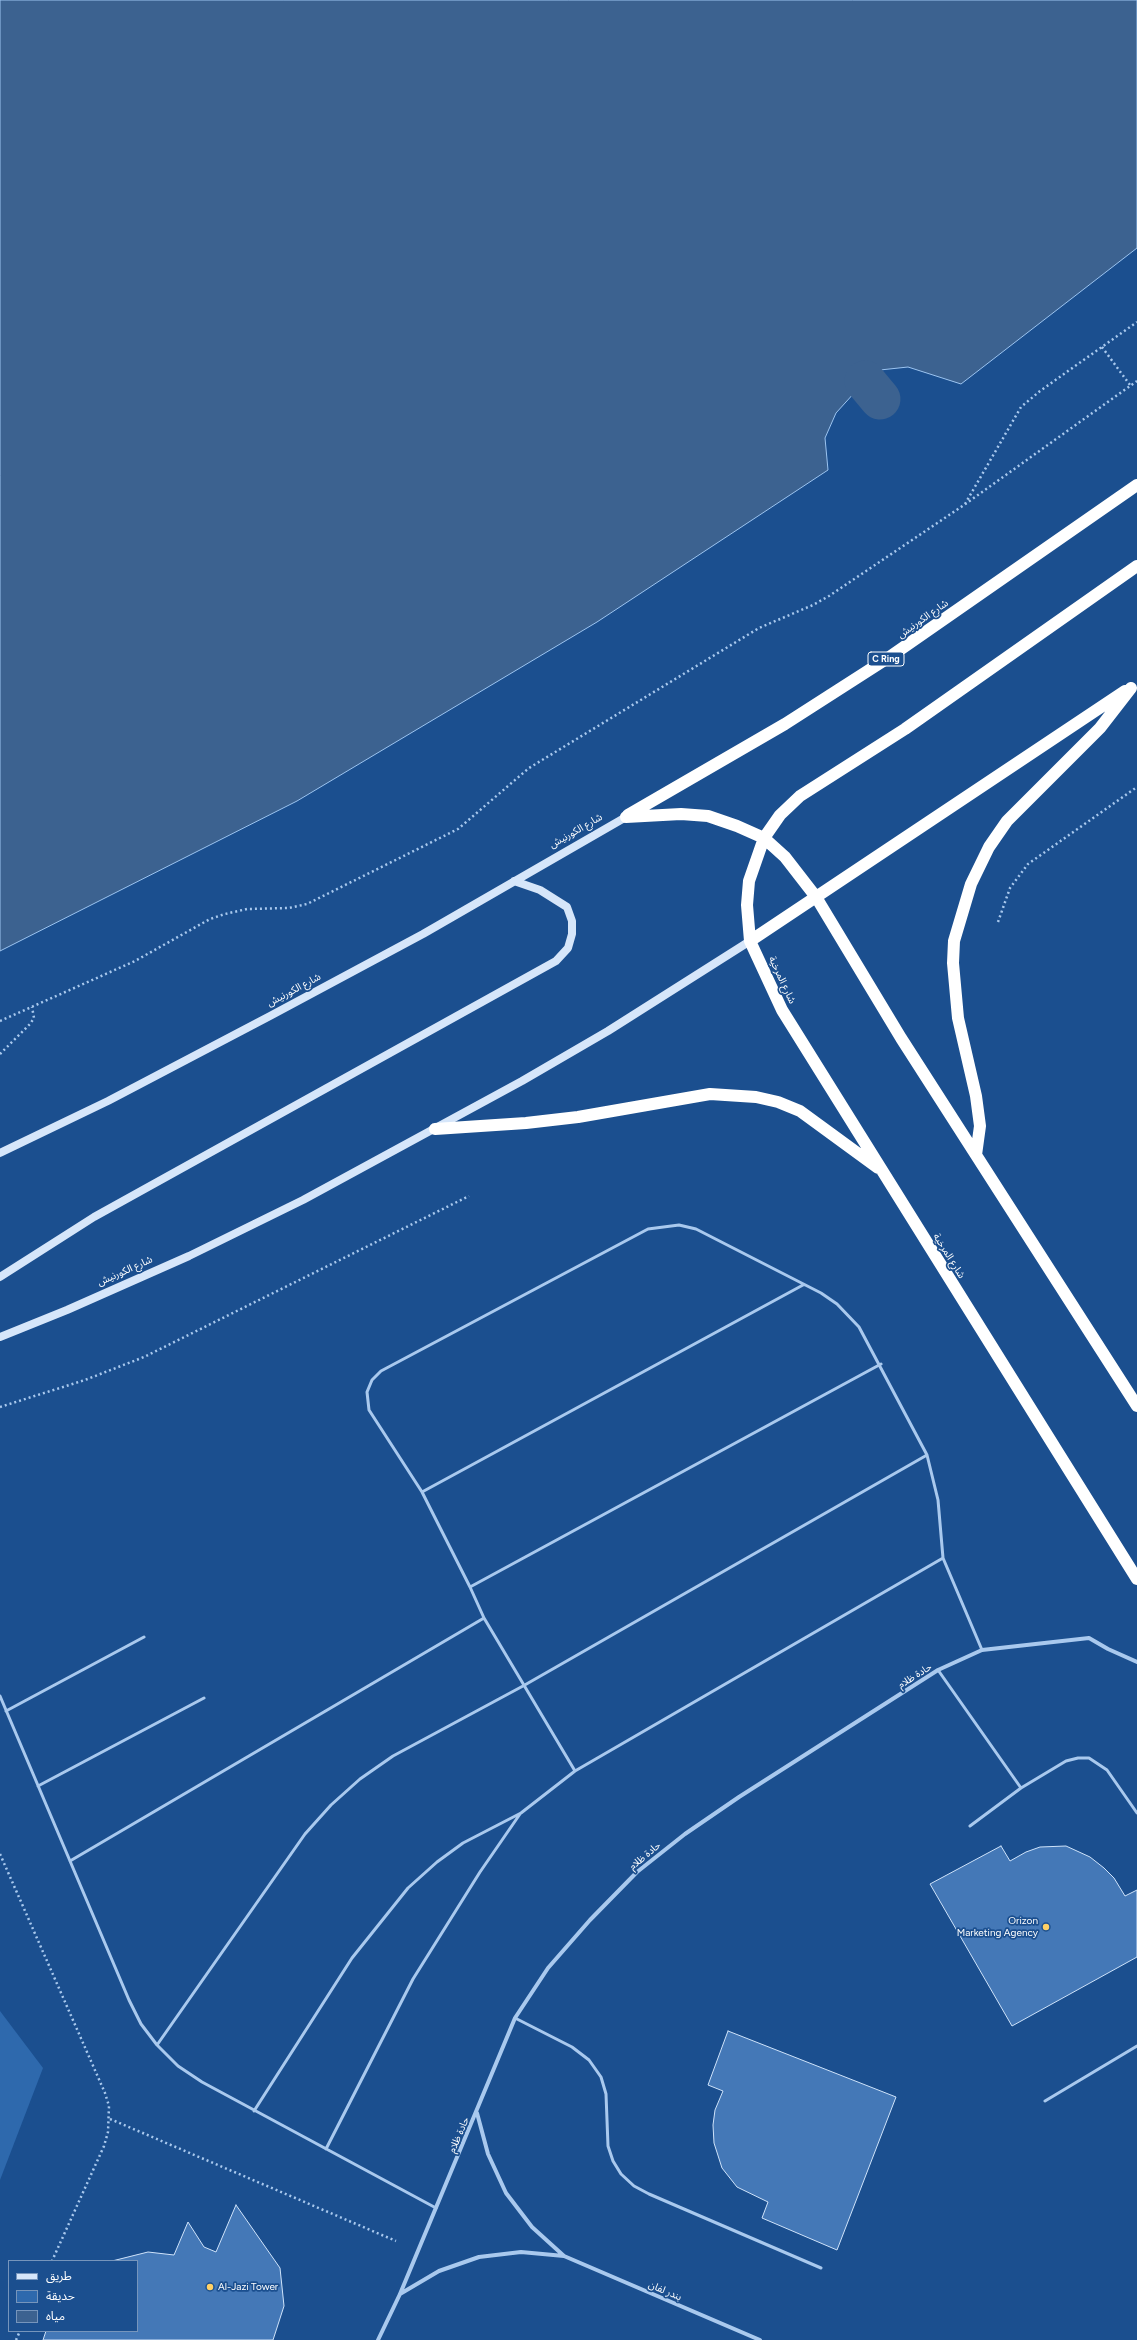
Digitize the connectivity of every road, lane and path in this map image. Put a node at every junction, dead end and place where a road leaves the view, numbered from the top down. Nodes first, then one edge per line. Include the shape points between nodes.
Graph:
1 (1137, 322) edge
2 (1102, 347) junction
3 (1137, 381) edge
4 (1130, 385) junction
5 (1137, 485) edge
6 (964, 505) junction
7 (1137, 566) edge
8 (1134, 686) edge
9 (1137, 788) edge
10 (626, 817) junction
11 (764, 838) junction
12 (514, 881) junction
13 (816, 897) junction
14 (998, 922) dead end
15 (750, 941) junction
16 (32, 1007) junction
17 (0, 1021) edge
18 (0, 1054) edge
19 (435, 1129) junction
20 (0, 1153) edge
21 (976, 1155) junction
22 (882, 1170) junction
23 (469, 1196) dead end
24 (0, 1277) edge
25 (803, 1285) junction
26 (0, 1336) edge
27 (880, 1364) junction
28 (1134, 1398) edge
29 (1137, 1406) edge
30 (0, 1407) edge
31 (927, 1455) junction
32 (422, 1492) junction
33 (943, 1558) junction
34 (1137, 1579) edge
35 (470, 1586) junction
36 (484, 1618) junction
37 (144, 1637) dead end
38 (982, 1650) junction
39 (1137, 1662) edge
40 (938, 1670) junction
41 (523, 1686) junction
42 (0, 1696) edge
43 (204, 1698) dead end
44 (6, 1710) junction
45 (574, 1771) junction
46 (38, 1786) junction
47 (1021, 1788) junction
48 (520, 1813) junction
49 (1137, 1813) edge
50 (970, 1826) dead end
51 (0, 1854) edge
52 (70, 1861) junction
53 (515, 2018) junction
54 (156, 2046) junction
55 (1137, 2046) edge
56 (1045, 2101) dead end
57 (254, 2110) junction
58 (477, 2112) junction
59 (110, 2119) junction
60 (326, 2149) junction
61 (436, 2208) junction
62 (418, 2250) junction
63 (564, 2256) junction
64 (52, 2260) edge
65 (821, 2268) dead end
66 (400, 2294) junction
67 (378, 2340) edge
68 (760, 2340) edge

1 - 2 path
2 - 4 path
2 - 6 path via 1040,391 1021,408
3 - 4 path
4 - 6 path
5 - 10 highway, شارع الكورنيش / C Ring via 891,656 785,724
6 - 16 path via 829,596 760,628 529,768 458,829 307,904 289,908 247,909 210,919 135,961
7 - 11 highway via 906,729 800,796 780,815
8 - 13 highway, شارع الكورنيش
8 - 21 highway via 1100,728 1007,822 989,847 971,884 954,941 953,963 958,1018 976,1096 980,1126
9 - 14 path via 1028,864 1010,888
10 - 11 highway via 681,814 708,816
10 - 12 main road, شارع الكورنيش / C Ring
11 - 13 highway via 785,857
11 - 15 highway via 749,881 747,905
12 - 20 main road, شارع الكورنيش / C Ring via 423,934 270,1016 108,1101
12 - 24 main road via 540,890 567,907 572,921 572,934 568,948 556,961 94,1218
13 - 15 highway, شارع الكورنيش
13 - 21 highway
15 - 19 main road, شارع الكورنيش via 608,1031
15 - 22 highway, شارع المرخية via 782,1010
16 - 17 path
16 - 18 path via 34,1018 30,1024
19 - 22 highway via 578,1117 710,1094 756,1097 800,1111
19 - 26 main road, شارع الكورنيش via 303,1200 189,1256 67,1310
21 - 28 highway
22 - 34 highway, شارع المرخية
23 - 30 path via 144,1357 85,1380
25 - 27 lane via 821,1293 859,1326
25 - 32 lane
25 - 32 lane via 696,1229 679,1225 648,1228 381,1371 372,1380 367,1392 369,1410
27 - 31 lane
27 - 35 lane
28 - 29 highway
31 - 33 lane via 938,1500
31 - 41 lane
32 - 35 lane
33 - 38 lane
33 - 45 lane
35 - 36 lane
36 - 41 lane
36 - 52 lane
37 - 44 lane
38 - 39 street, حادة ظلام via 1089,1638
38 - 40 street, حادة ظلام
40 - 47 lane
40 - 53 street, حادة ظلام via 739,1797 685,1834 637,1872 548,1968
41 - 45 lane
41 - 54 lane via 393,1756 360,1779 330,1805 282,1864
42 - 44 lane
43 - 46 lane
44 - 46 lane
45 - 48 lane
46 - 52 lane
47 - 49 lane via 1066,1761 1089,1758 1107,1770
47 - 50 lane
48 - 57 lane via 463,1843 408,1888 352,1958
48 - 60 lane via 413,1979
51 - 59 path via 105,2093
52 - 54 lane via 129,2000
53 - 58 street, حادة ظلام
53 - 65 lane via 572,2047 589,2060 601,2077 606,2094 608,2146 613,2161 621,2174 634,2186
54 - 57 lane via 178,2066 202,2082
55 - 56 lane
57 - 60 lane
58 - 61 street, حادة ظلام
58 - 63 street, بندر لفان via 488,2154 506,2192 532,2227
59 - 62 path
59 - 64 path via 104,2146
60 - 61 lane
61 - 62 street, حادة ظلام
62 - 66 street, حادة ظلام
63 - 66 street, بندر لفان via 521,2252 479,2257 439,2272
63 - 68 street, بندر لفان
66 - 67 street, حادة ظلام

